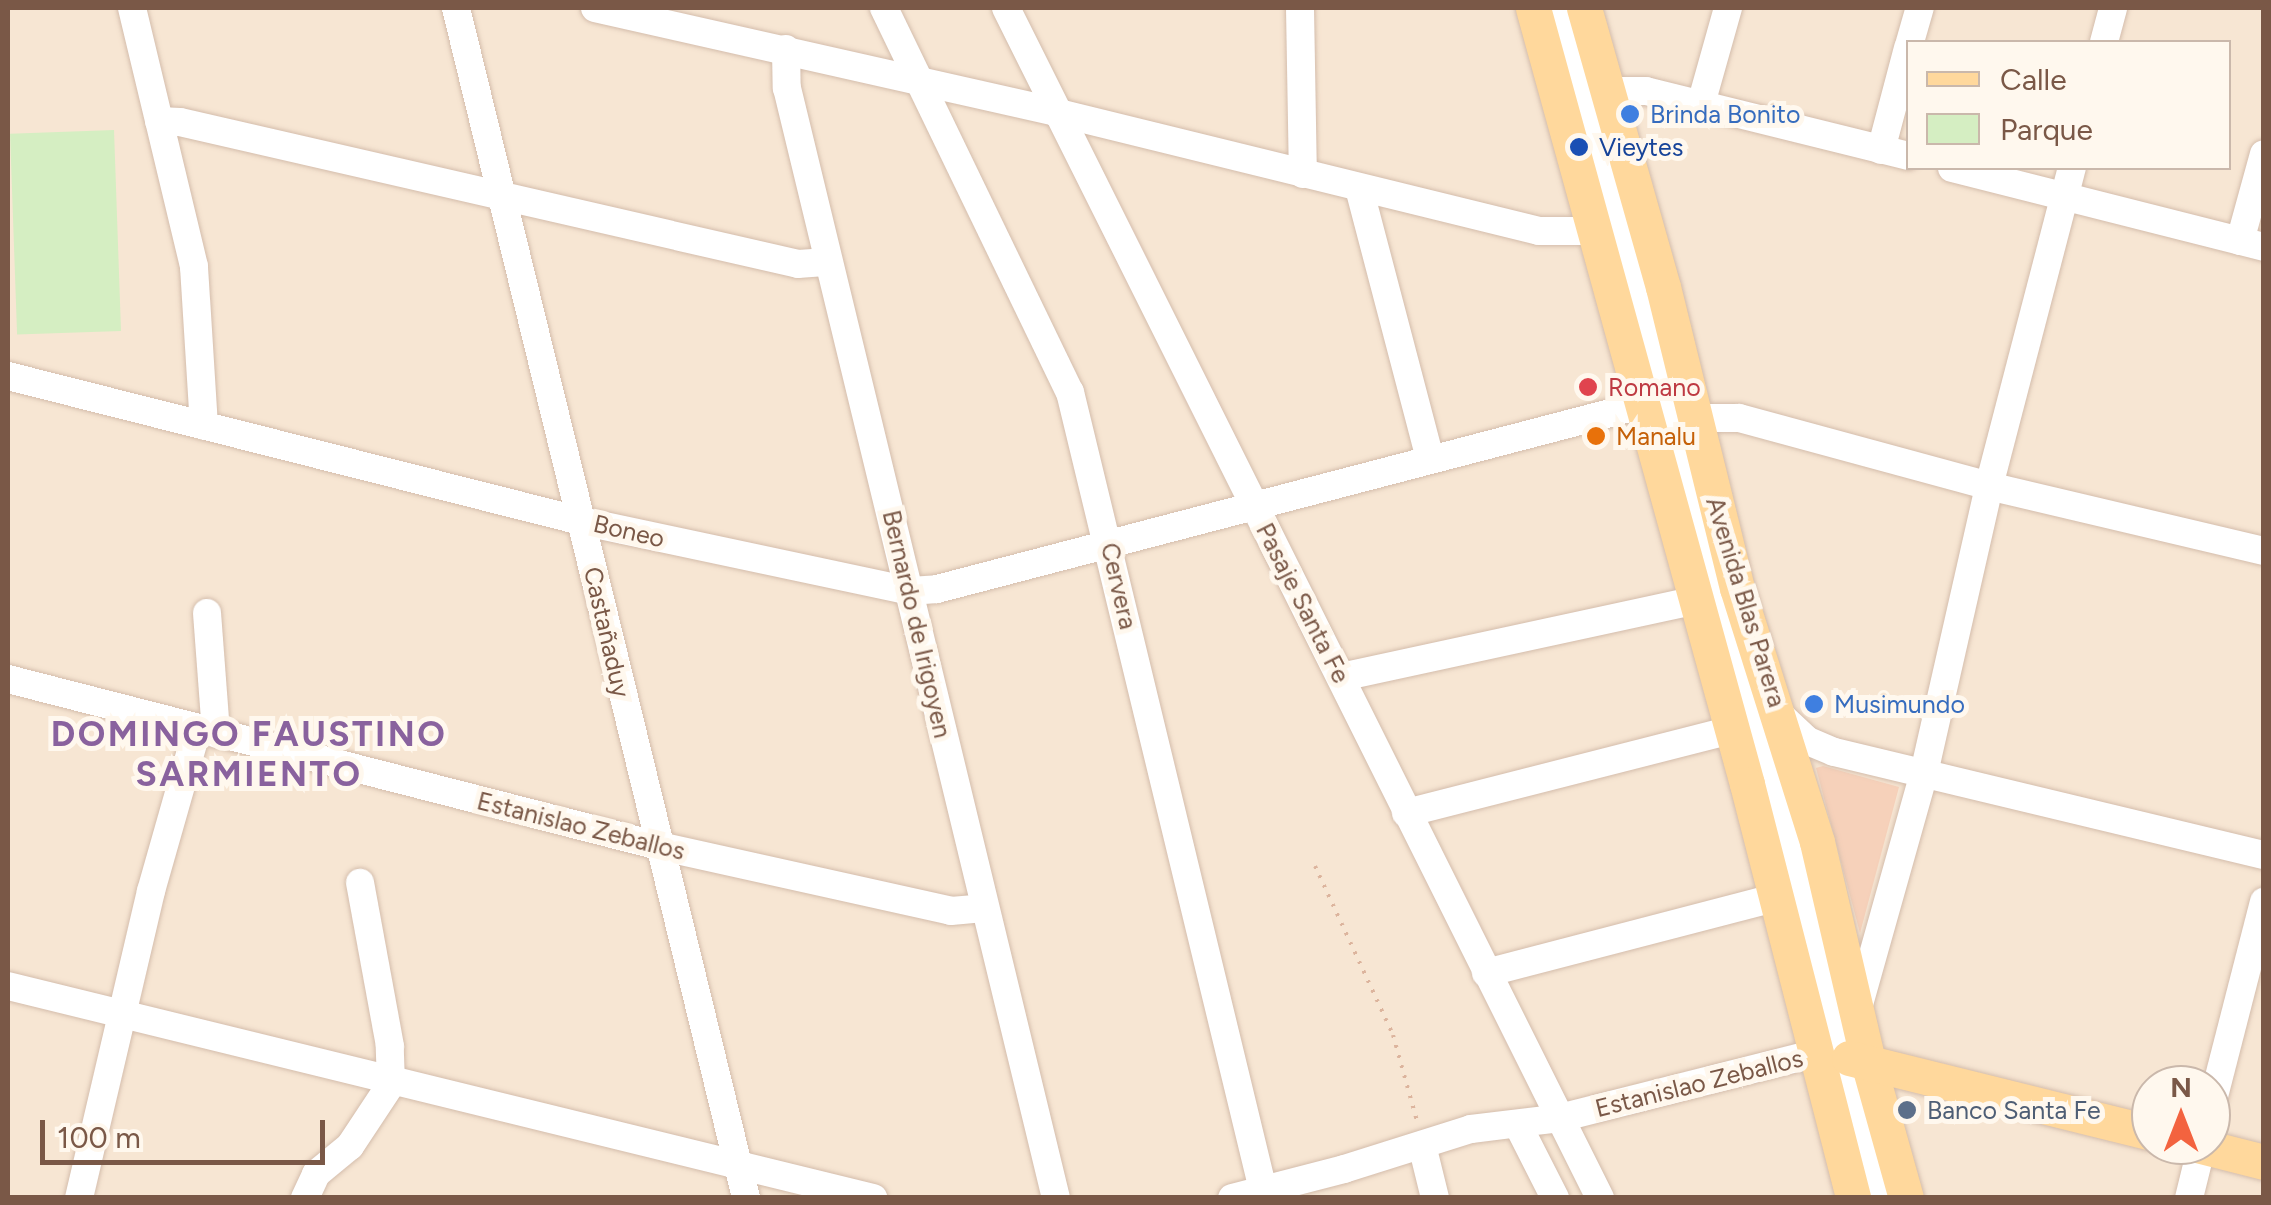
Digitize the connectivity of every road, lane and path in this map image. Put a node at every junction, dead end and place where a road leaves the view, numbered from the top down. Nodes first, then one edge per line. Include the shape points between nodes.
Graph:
1 (132, 8) edge
2 (456, 8) edge
3 (596, 8) edge
4 (884, 8) edge
5 (1006, 8) edge
6 (1300, 8) edge
7 (1533, 8) edge
8 (1562, 8) edge
9 (1584, 8) edge
10 (1728, 8) edge
11 (1920, 8) edge
12 (2113, 8) edge
13 (718, 20) edge
14 (1911, 40) edge
15 (2105, 40) edge
16 (786, 49) junction
17 (1906, 69) edge
18 (920, 81) junction
19 (1606, 91) junction
20 (1701, 104) junction
21 (1055, 112) junction
22 (159, 121) junction
23 (1895, 153) edge
24 (2264, 154) edge
25 (1960, 170) edge
26 (2072, 170) edge
27 (1303, 174) junction
28 (1359, 188) junction
29 (502, 194) junction
30 (2065, 196) junction
31 (1619, 230) junction
32 (2252, 244) edge
33 (828, 262) junction
34 (8, 376) edge
35 (1641, 405) junction
36 (1694, 418) junction
37 (204, 426) junction
38 (1430, 458) junction
39 (1989, 486) junction
40 (1253, 504) junction
41 (581, 521) junction
42 (1108, 541) junction
43 (2264, 552) edge
44 (910, 591) junction
45 (1694, 601) junction
46 (208, 614) dead end
47 (1341, 677) junction
48 (8, 679) edge
49 (1780, 715) junction
50 (1731, 730) junction
51 (206, 732) junction
52 (1834, 752) junction
53 (1769, 771) junction
54 (1924, 773) junction
55 (1406, 813) junction
56 (658, 846) junction
57 (2264, 854) edge
58 (1315, 866) dead end
59 (360, 882) dead end
60 (1774, 898) junction
61 (2264, 902) edge
62 (984, 908) junction
63 (1486, 973) junction
64 (8, 986) edge
65 (1858, 1008) junction
66 (123, 1016) junction
67 (1842, 1058) junction
68 (2222, 1065) edge
69 (392, 1084) junction
70 (1560, 1118) junction
71 (1518, 1125) junction
72 (2131, 1129) edge
73 (1422, 1145) junction
74 (2231, 1153) edge
75 (2264, 1162) edge
76 (2196, 1165) edge
77 (739, 1166) junction
78 (1264, 1194) edge
79 (79, 1198) edge
80 (304, 1198) edge
81 (746, 1198) edge
82 (872, 1198) edge
83 (1056, 1198) edge
84 (1232, 1198) edge
85 (1435, 1198) edge
86 (1555, 1198) edge
87 (1600, 1198) edge
88 (1853, 1198) edge
89 (1880, 1198) edge
90 (1906, 1198) edge
91 (2190, 1198) edge

1 - 22 street
2 - 29 street, Castañaduy
3 - 13 street
4 - 18 street, Cervera
5 - 21 street, Pasaje Santa Fe
6 - 27 street
7 - 31 main road, Avenida Blas Parera
8 - 31 street
9 - 19 main road, Avenida Blas Parera
10 - 20 street
11 - 14 street
12 - 15 street
13 - 16 street
16 - 18 street
16 - 33 street, Bernardo de Irigoyen via 787,88
17 - 23 street
18 - 21 street
18 - 42 street, Cervera via 1064,377
19 - 20 street
19 - 31 main road, Avenida Blas Parera
20 - 23 street
21 - 27 street
21 - 40 street, Pasaje Santa Fe
22 - 29 street
22 - 37 street via 197,287
24 - 32 street
25 - 30 street
26 - 30 street
27 - 28 street
28 - 31 street via 1539,231
28 - 38 street
29 - 33 street via 798,264
29 - 41 street, Castañaduy
30 - 32 street
30 - 39 street
31 - 35 main road, Avenida Blas Parera
31 - 36 main road, Avenida Blas Parera
31 - 53 street via 1700,543
33 - 44 street, Bernardo de Irigoyen
34 - 37 street, Boneo
35 - 38 street, Boneo
35 - 45 main road, Avenida Blas Parera
36 - 39 street via 1738,418
36 - 49 main road, Avenida Blas Parera via 1737,588
37 - 41 street, Boneo
38 - 40 street, Boneo
39 - 43 street
39 - 54 street
40 - 42 street, Boneo
40 - 47 street, Pasaje Santa Fe
41 - 44 street, Boneo
41 - 56 street, Castañaduy
42 - 44 street, Boneo
42 - 78 street, Cervera
44 - 62 street, Bernardo de Irigoyen
45 - 47 street
45 - 50 main road, Avenida Blas Parera
46 - 51 street
47 - 55 street, Pasaje Santa Fe
48 - 51 street, Estanislao Zeballos
49 - 52 street via 1808,741
49 - 53 main road, Avenida Blas Parera
50 - 53 main road, Avenida Blas Parera
50 - 55 street
51 - 56 street, Estanislao Zeballos
51 - 66 street via 151,891
52 - 53 street
52 - 54 street
53 - 60 main road, Avenida Blas Parera
53 - 65 main road, Avenida Blas Parera
53 - 67 street
54 - 57 street
54 - 65 street
55 - 63 street, Pasaje Santa Fe
56 - 62 street, Estanislao Zeballos via 951,911
56 - 77 street, Castañaduy
58 - 73 path via 1400,1053
59 - 69 street
60 - 63 street
60 - 67 main road, Avenida Blas Parera
61 - 68 street
62 - 83 street, Bernardo de Irigoyen
63 - 70 street, Pasaje Santa Fe
64 - 66 street
65 - 67 main road, Avenida Blas Parera
66 - 69 street
66 - 79 street
67 - 70 street, Estanislao Zeballos
67 - 72 main road, Estanislao Zeballos
67 - 88 main road, Avenida Blas Parera
67 - 89 street
67 - 90 main road, Avenida Blas Parera
69 - 77 street
69 - 80 street via 350,1146 316,1174
70 - 71 street, Estanislao Zeballos
70 - 87 street, Pasaje Santa Fe
71 - 73 street, Estanislao Zeballos via 1472,1128
71 - 86 street
73 - 78 street, Estanislao Zeballos
73 - 85 street
74 - 75 main road
76 - 91 street
77 - 81 street, Castañaduy
77 - 82 street
78 - 84 street, Estanislao Zeballos

